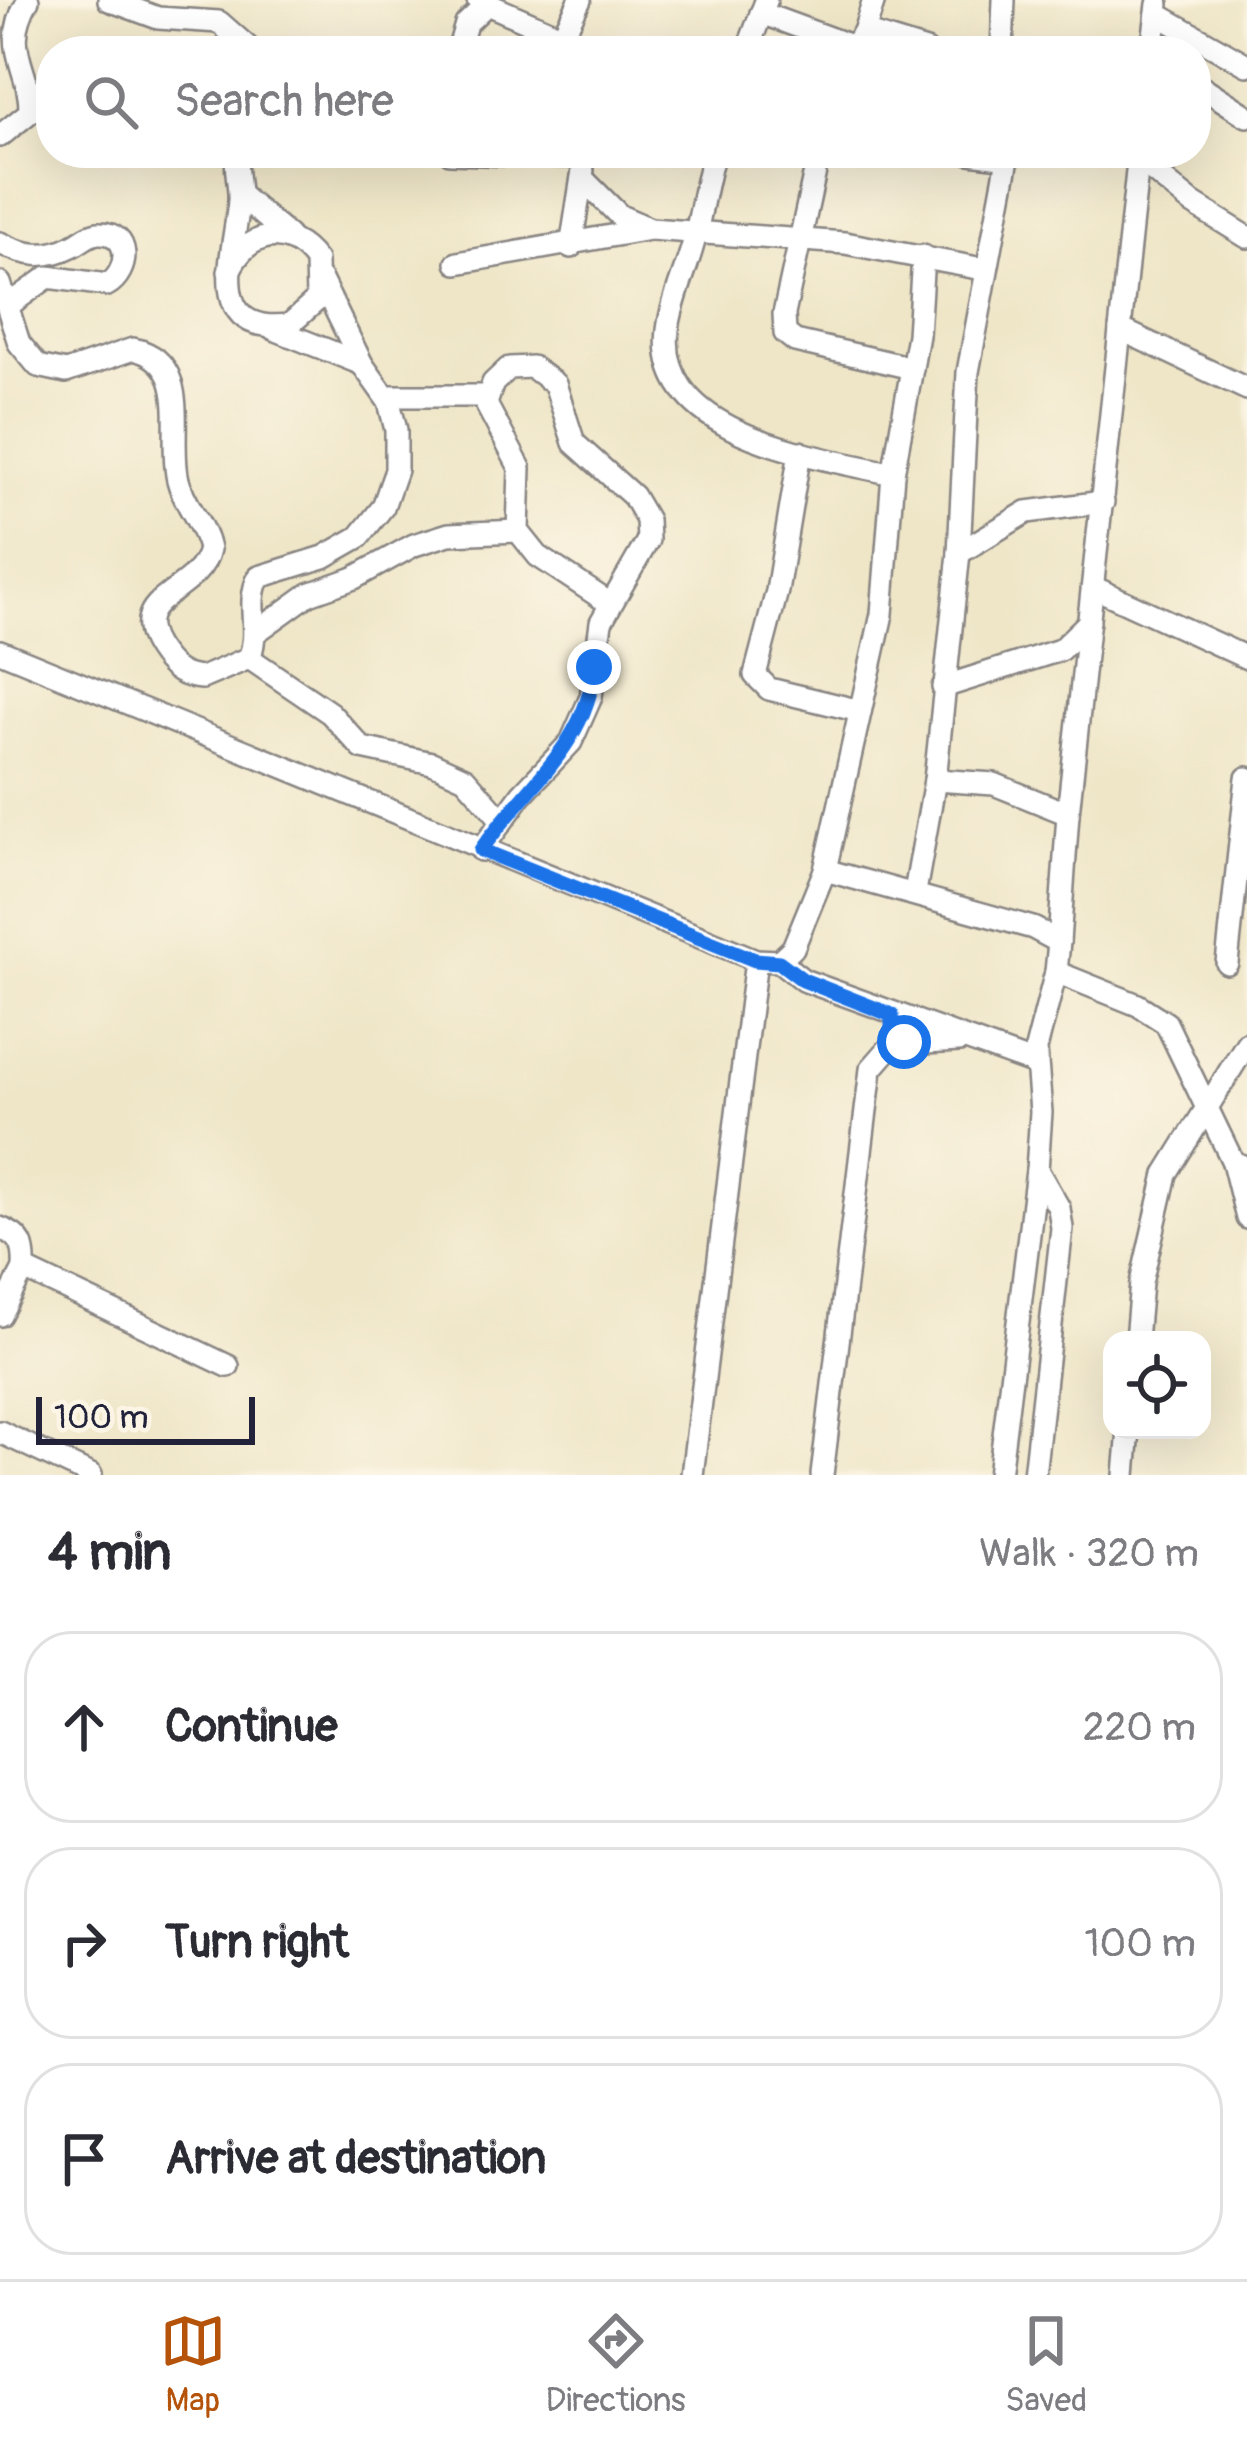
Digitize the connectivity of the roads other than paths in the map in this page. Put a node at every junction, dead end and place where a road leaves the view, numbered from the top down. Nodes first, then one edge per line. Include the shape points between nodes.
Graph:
1 (28, 0) edge
2 (109, 0) edge
3 (580, 0) edge
4 (874, 0) edge
5 (1004, 0) edge
6 (483, 2) edge
7 (764, 6) edge
8 (1158, 7) edge
9 (235, 36) edge
10 (462, 36) edge
11 (560, 36) edge
12 (562, 36) edge
13 (753, 36) edge
14 (837, 36) edge
15 (857, 36) edge
16 (1003, 36) edge
17 (1202, 36) edge
18 (1211, 42) edge
19 (1247, 65) edge
20 (1211, 93) edge
21 (1247, 116) edge
22 (0, 136) edge
23 (237, 168) edge
24 (583, 168) edge
25 (587, 168) edge
26 (711, 168) edge
27 (816, 168) edge
28 (1006, 168) edge
29 (1137, 168) edge
30 (1152, 168) edge
31 (240, 194) junction
32 (650, 229) junction
33 (696, 233) junction
34 (288, 237) junction
35 (1247, 237) edge
36 (804, 239) junction
37 (0, 243) edge
38 (571, 247) junction
39 (923, 256) junction
40 (457, 263) dead end
41 (983, 269) junction
42 (229, 272) junction
43 (320, 280) junction
44 (0, 283) edge
45 (9, 305) junction
46 (270, 328) junction
47 (1120, 329) junction
48 (362, 364) junction
49 (912, 368) junction
50 (1247, 389) edge
51 (386, 396) junction
52 (488, 396) junction
53 (800, 452) junction
54 (892, 474) junction
55 (1102, 502) junction
56 (518, 530) junction
57 (959, 554) junction
58 (1094, 586) junction
59 (609, 603) junction
60 (1089, 622) junction
61 (255, 633) junction
62 (0, 651) edge
63 (249, 658) junction
64 (1247, 658) edge
65 (943, 686) junction
66 (860, 711) junction
67 (1247, 778) edge
68 (935, 781) junction
69 (1068, 814) junction
70 (502, 820) junction
71 (481, 850) junction
72 (825, 870) junction
73 (915, 892) junction
74 (1059, 942) junction
75 (755, 960) junction
76 (779, 962) junction
77 (1227, 963) dead end
78 (1056, 972) junction
79 (892, 1015) junction
80 (959, 1041) junction
81 (1247, 1043) edge
82 (892, 1045) junction
83 (1036, 1064) junction
84 (1208, 1106) junction
85 (1240, 1165) edge
86 (1037, 1170) junction
87 (1247, 1218) edge
88 (0, 1228) edge
89 (24, 1269) junction
90 (0, 1315) edge
91 (1137, 1331) edge
92 (228, 1366) dead end
93 (4, 1434) edge
94 (1128, 1439) edge
95 (0, 1458) edge
96 (91, 1475) edge
97 (692, 1475) edge
98 (822, 1475) edge
99 (999, 1475) edge
100 (1034, 1475) edge
101 (1125, 1475) edge

1 - 22 street via 5,45 30,112
2 - 9 street via 158,18 219,22
3 - 12 street
4 - 15 street
5 - 16 street
6 - 10 street
6 - 11 street
7 - 13 street
7 - 14 street
8 - 17 street
18 - 19 street
20 - 21 street
23 - 31 street
24 - 38 street
25 - 32 street via 620,216
26 - 33 street
27 - 36 street
28 - 41 street
29 - 47 street
30 - 35 street
31 - 34 street
31 - 42 street
32 - 33 street
32 - 38 street
33 - 36 street
33 - 53 street via 668,331 676,380 708,416
34 - 42 street via 250,241
34 - 43 street via 316,261
36 - 39 street
36 - 49 street via 784,333
37 - 45 street via 39,256 106,234 126,258 107,285 48,278
38 - 40 street
39 - 41 street
39 - 49 street
41 - 57 street via 968,372
42 - 46 street via 237,309
43 - 46 street via 305,315
43 - 48 street
44 - 45 street
45 - 63 street via 24,353 44,370 66,372 133,349 167,372 180,488 209,549 193,578 152,607 150,631 165,659 187,676 214,676
46 - 48 street
47 - 50 street
47 - 55 street
48 - 51 street
49 - 54 street
51 - 52 street
51 - 61 street via 398,450 383,507 341,549 259,577
52 - 56 street via 487,412 520,468
52 - 59 street via 516,366 550,377 574,443 641,509 649,527 645,552
53 - 54 street
53 - 66 street via 757,680
54 - 66 street via 881,614
55 - 57 street via 1027,512
55 - 58 street
56 - 59 street via 538,556
56 - 61 street via 414,545 309,594
57 - 65 street
58 - 60 street
58 - 64 street
59 - 70 street via 590,697 571,742
60 - 65 street via 1060,650
60 - 69 street
61 - 63 street
62 - 71 street
63 - 70 street via 329,713 362,748 465,778
65 - 68 street
66 - 72 street
67 - 77 street
68 - 69 street via 994,784
68 - 73 street
69 - 74 street
70 - 71 street
71 - 75 street
72 - 73 street
72 - 76 street via 793,948
73 - 74 street
74 - 78 street
75 - 76 street
75 - 97 street
76 - 79 street via 803,980
78 - 83 street
78 - 84 street via 1158,1015
79 - 80 street
79 - 82 street
80 - 82 street
80 - 83 street
81 - 84 street
82 - 98 street via 871,1069
83 - 86 street
84 - 85 street
84 - 91 street via 1166,1174
85 - 87 street
86 - 99 street
86 - 100 street via 1062,1228
88 - 89 street via 19,1238
89 - 90 street
89 - 92 street
93 - 95 street
93 - 96 street
94 - 101 street

